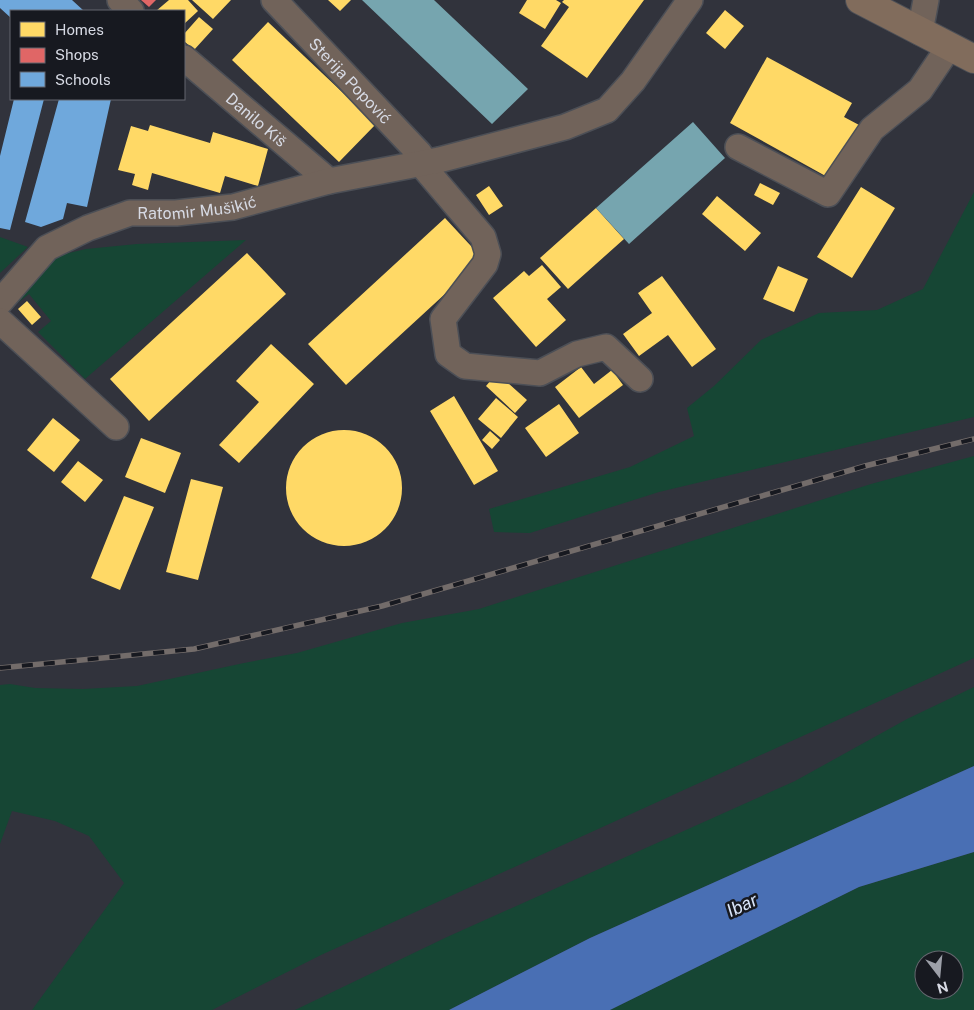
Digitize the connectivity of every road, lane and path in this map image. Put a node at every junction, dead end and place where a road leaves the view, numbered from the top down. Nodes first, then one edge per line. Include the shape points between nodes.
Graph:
1 (120, 0) edge
2 (274, 0) edge
3 (690, 0) edge
4 (860, 0) edge
5 (926, 0) edge
6 (130, 10) edge
7 (920, 32) junction
8 (949, 47) junction
9 (185, 59) edge
10 (974, 59) edge
11 (738, 147) dead end
12 (421, 164) junction
13 (329, 182) junction
14 (0, 302) edge
15 (0, 320) edge
16 (640, 378) dead end
17 (116, 427) dead end

1 - 6 street
2 - 12 street, Sterija Popović via 420,154
3 - 12 street, Ratomir Mušikić via 633,81 607,110 565,127
4 - 7 main road
5 - 7 street
7 - 8 main road
8 - 10 main road
8 - 11 street via 920,90 872,129 828,194
9 - 13 street, Danilo Kiš
12 - 13 street, Ratomir Mušikić
12 - 16 street via 483,237 488,254 485,264 443,319 448,354 465,366 540,373 577,354 606,347
13 - 14 street, Ratomir Mušikić via 234,207 176,213 130,212 48,248
15 - 17 street

